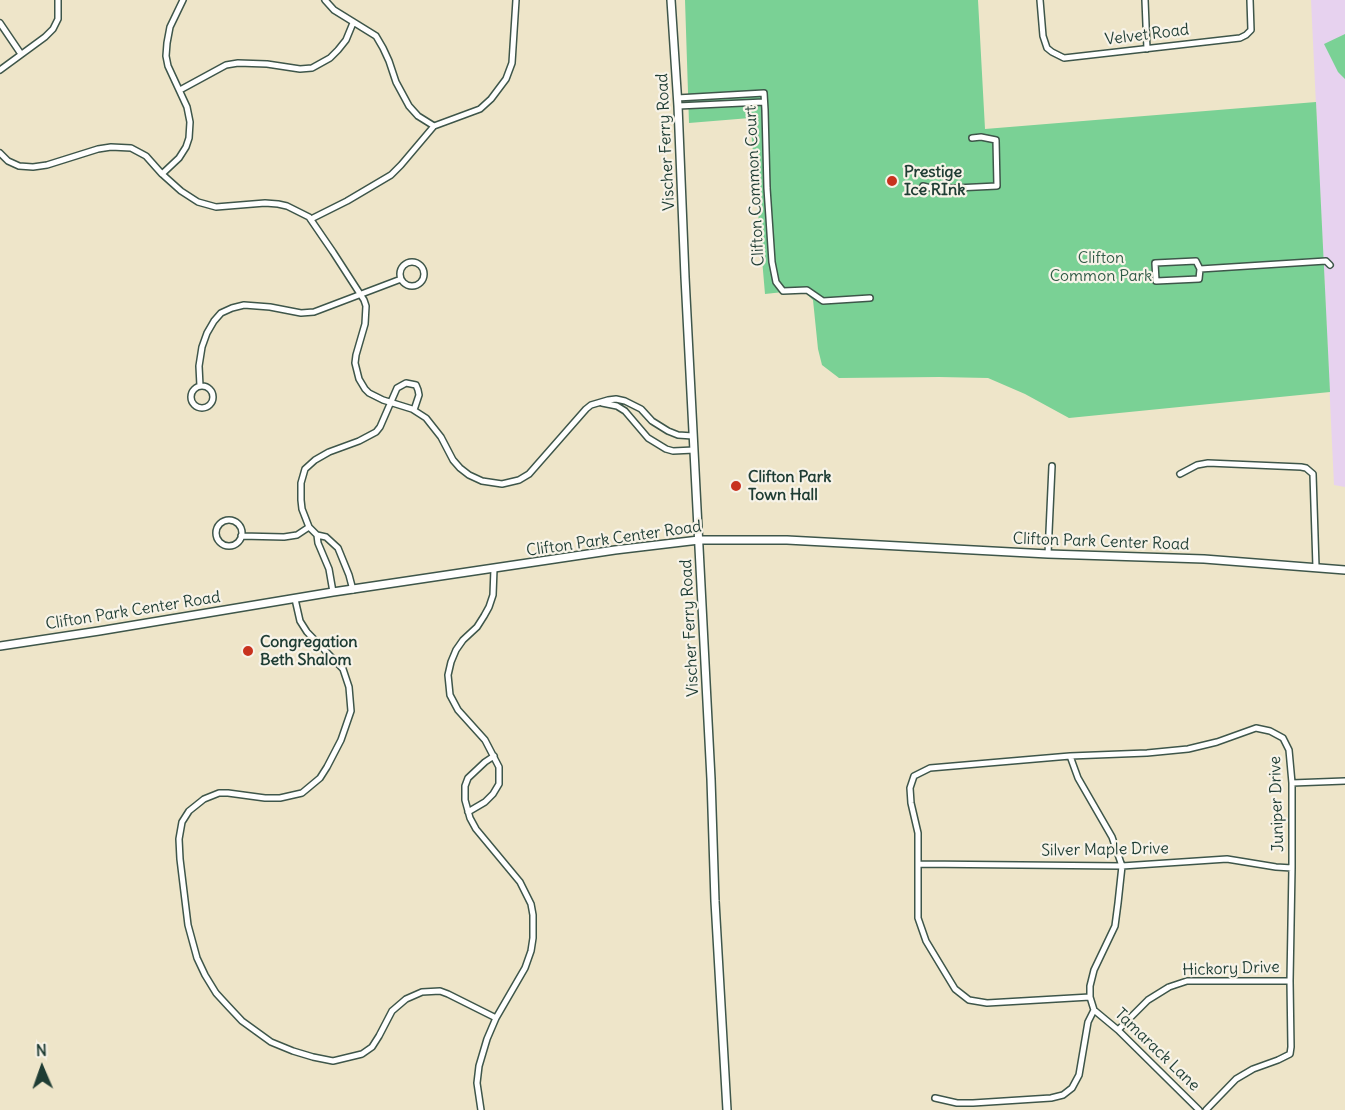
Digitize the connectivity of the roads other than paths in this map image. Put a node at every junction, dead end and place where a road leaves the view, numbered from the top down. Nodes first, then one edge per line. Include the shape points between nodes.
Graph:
1 (58, 0) edge
2 (183, 0) edge
3 (325, 0) edge
4 (516, 0) edge
5 (671, 0) edge
6 (1040, 0) edge
7 (1145, 0) edge
8 (1250, 0) edge
9 (0, 23) edge
10 (353, 23) junction
11 (1147, 49) junction
12 (21, 54) junction
13 (0, 70) edge
14 (180, 90) junction
15 (677, 98) junction
16 (764, 102) junction
17 (678, 106) junction
18 (434, 126) junction
19 (972, 138) dead end
20 (0, 153) edge
21 (162, 174) junction
22 (923, 186) dead end
23 (311, 219) junction
24 (1330, 265) dead end
25 (1200, 269) junction
26 (401, 279) junction
27 (361, 295) junction
28 (870, 298) dead end
29 (200, 386) junction
30 (600, 402) junction
31 (391, 403) junction
32 (414, 410) junction
33 (693, 436) junction
34 (694, 450) junction
35 (1052, 466) dead end
36 (1180, 474) dead end
37 (309, 527) junction
38 (317, 535) junction
39 (241, 536) junction
40 (699, 540) junction
41 (1048, 554) junction
42 (1316, 567) junction
43 (494, 569) junction
44 (1345, 570) edge
45 (353, 590) junction
46 (333, 592) junction
47 (295, 599) junction
48 (0, 646) edge
49 (494, 756) junction
50 (1070, 756) junction
51 (1345, 781) edge
52 (1292, 783) junction
53 (468, 812) junction
54 (919, 864) junction
55 (1122, 866) junction
56 (1292, 868) junction
57 (1290, 981) junction
58 (1090, 997) junction
59 (1094, 1010) junction
60 (496, 1018) junction
61 (1118, 1030) junction
62 (935, 1098) dead end
63 (481, 1110) edge
64 (727, 1110) edge
65 (1198, 1110) edge
66 (1206, 1110) edge

1 - 12 street via 58,19 53,29
2 - 14 street via 167,43 168,66
3 - 10 street
4 - 18 street via 512,63 506,79 480,109
5 - 15 street, Vischer Ferry Road
6 - 11 street, Velvet Road via 1047,48 1064,58
7 - 11 street
8 - 11 street, Velvet Road via 1251,30 1240,38
9 - 12 street
10 - 14 street via 338,50 312,68 226,65
10 - 18 street via 376,36 409,106
12 - 13 street
14 - 21 street via 190,122 189,138 179,158
15 - 16 street, Clifton Common Court via 764,93
15 - 17 street, Vischer Ferry Road
16 - 17 street
16 - 28 street, Clifton Common Court via 776,282 783,291 807,290 823,301
17 - 33 street, Vischer Ferry Road
18 - 23 street via 391,175
19 - 22 street via 996,140 998,186
20 - 21 street via 19,166 33,167 98,149 131,148 146,156
21 - 23 street via 198,202 216,207 278,204
23 - 27 street
24 - 25 street via 1326,261
25 - 25 street via 1199,279 1156,281 1155,263 1196,261
26 - 26 street via 406,285 417,285 423,280 423,268 417,262 408,262 400,271
26 - 27 street
27 - 29 street via 314,312 244,305 221,313 213,321 202,347
27 - 31 street via 366,316 356,355 357,372 369,393
29 - 29 street via 192,392 191,399 194,405 204,408 211,405 213,393
30 - 32 street via 586,409 529,474 502,484 482,481 463,471 430,422
30 - 33 street via 625,400 668,431
30 - 34 street via 625,411 648,438 666,448
31 - 32 street
31 - 32 street via 398,388 406,383 416,385 419,395
31 - 37 street via 376,432 328,452 305,469 301,500
33 - 34 street, Vischer Ferry Road
34 - 40 street, Vischer Ferry Road
35 - 41 street
36 - 42 street via 1208,463 1306,468 1313,474
37 - 38 street
37 - 39 street via 284,537
38 - 45 street via 326,537 338,548
38 - 46 street
39 - 39 street via 240,527 229,521 216,530 217,538 226,546 234,545
40 - 41 street, Clifton Park Center Road via 787,540
40 - 43 street, Clifton Park Center Road
40 - 64 street, Vischer Ferry Road
41 - 42 street, Clifton Park Center Road
42 - 44 street, Clifton Park Center Road
43 - 45 street, Clifton Park Center Road
43 - 49 street via 489,607 456,650 448,675 450,695 458,710
45 - 46 street, Clifton Park Center Road
46 - 47 street, Clifton Park Center Road
47 - 48 street, Clifton Park Center Road
47 - 60 street via 307,632 343,669 351,711 327,767 302,793 273,798 219,793 191,809 182,822 180,859 188,925 205,975 226,1005 271,1042 333,1060 362,1054 372,1047 392,1011 422,992 441,991
49 - 53 street via 468,778
49 - 53 street via 499,784 486,802
50 - 52 street, Juniper Drive via 1188,749 1256,728 1283,738 1289,750
50 - 54 street, Juniper Drive via 930,768 914,776 910,788
50 - 55 street via 1078,778 1112,837
51 - 52 street
52 - 56 street, Juniper Drive
53 - 60 street via 476,829 520,882 533,915 533,938 525,968
54 - 55 street, Silver Maple Drive
54 - 58 street via 918,918 926,941 955,989 969,1000 987,1003
55 - 56 street, Silver Maple Drive via 1227,859
55 - 58 street via 1115,926 1094,970
56 - 57 street, Juniper Drive
57 - 61 street, Hickory Drive via 1187,981 1148,1000
57 - 66 street, Juniper Drive via 1290,1054 1236,1079
58 - 59 street, Tamarack Lane
59 - 61 street, Tamarack Lane
59 - 62 street via 1088,1022 1079,1075 1063,1095 973,1103
60 - 63 street via 478,1074
61 - 65 street, Tamarack Lane

